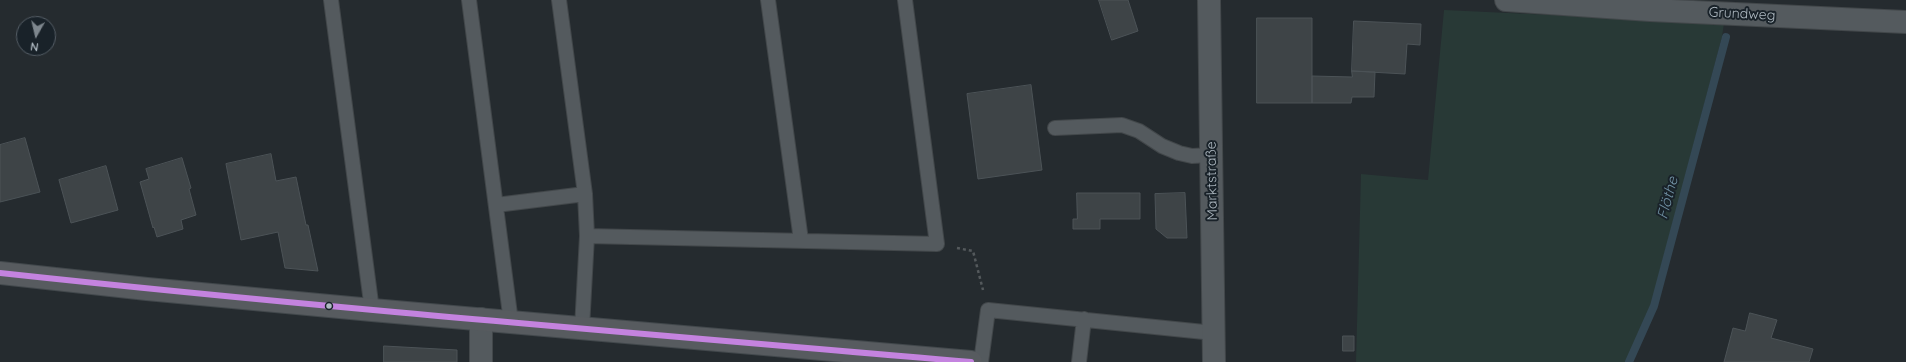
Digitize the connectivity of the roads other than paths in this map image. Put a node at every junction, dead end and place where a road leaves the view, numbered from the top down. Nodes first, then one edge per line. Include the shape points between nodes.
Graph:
1 (331, 0) edge
2 (469, 0) edge
3 (559, 0) edge
4 (768, 0) edge
5 (905, 0) edge
6 (1209, 0) edge
7 (1506, 0) edge
8 (1545, 2) edge
9 (1650, 5) edge
10 (1906, 22) edge
11 (1055, 128) dead end
12 (1212, 155) junction
13 (585, 194) junction
14 (496, 206) junction
15 (587, 236) junction
16 (801, 240) junction
17 (0, 273) edge
18 (372, 310) junction
19 (481, 319) junction
20 (1084, 319) junction
21 (511, 322) junction
22 (582, 328) junction
23 (1214, 333) junction
24 (942, 361) edge
25 (481, 362) edge
26 (970, 362) edge
27 (981, 362) edge
28 (1079, 362) edge
29 (1214, 362) edge

1 - 18 lane
2 - 14 lane
3 - 13 lane
4 - 16 lane
5 - 16 lane via 937,244
6 - 12 street, Marktstraße
7 - 8 street, Grundweg
8 - 9 street, Grundweg
9 - 10 street, Grundweg
11 - 12 lane via 1122,125 1139,131 1162,146 1179,153 1192,156
12 - 23 street, Marktstraße
13 - 14 lane
13 - 15 lane
14 - 21 lane
15 - 16 lane
15 - 22 lane
17 - 18 main road
18 - 19 main road
19 - 21 main road
19 - 25 street
20 - 23 lane
20 - 27 lane via 988,310
20 - 28 lane
21 - 22 main road
22 - 24 main road
23 - 29 street, Marktstraße
24 - 26 main road

